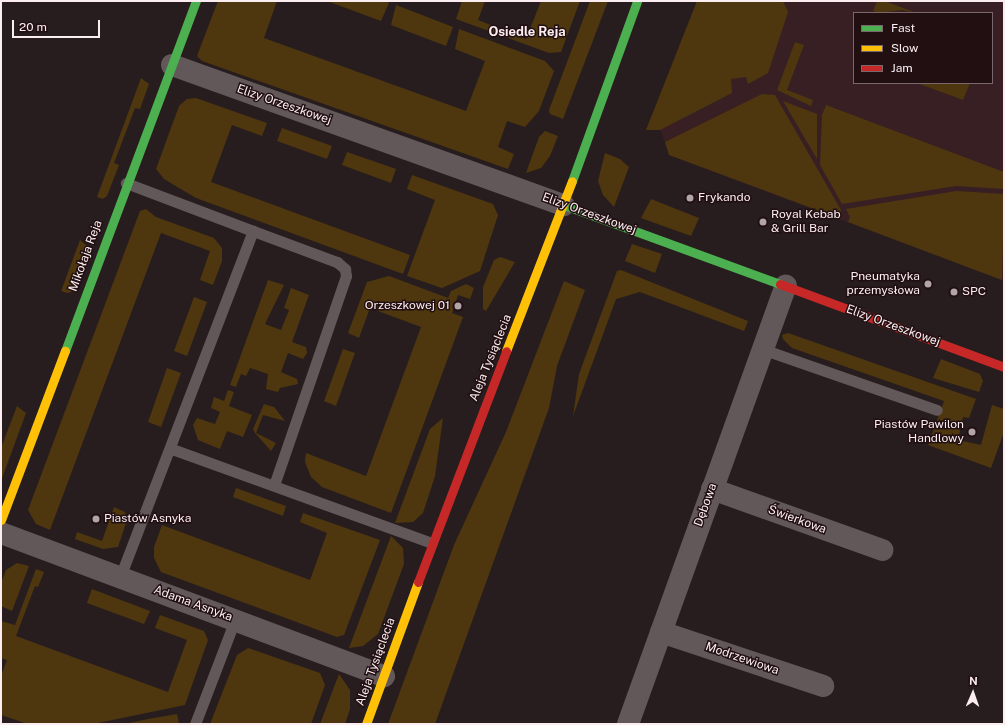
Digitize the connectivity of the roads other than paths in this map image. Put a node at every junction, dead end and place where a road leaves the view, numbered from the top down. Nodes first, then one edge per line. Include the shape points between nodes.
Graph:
1 (196, 1) edge
2 (638, 1) edge
3 (172, 65) junction
4 (126, 183) junction
5 (564, 204) junction
6 (253, 231) junction
7 (786, 286) junction
8 (762, 349) junction
9 (1004, 367) edge
10 (937, 410) dead end
11 (172, 448) junction
12 (274, 485) junction
13 (712, 489) junction
14 (1, 520) edge
15 (1, 533) edge
16 (432, 543) junction
17 (882, 550) dead end
18 (120, 577) junction
19 (235, 620) junction
20 (661, 632) junction
21 (384, 676) junction
22 (823, 686) dead end
23 (195, 724) edge
24 (366, 724) edge
25 (628, 724) edge

1 - 3 street, Mikołaja Reja
2 - 5 street, Aleja Tysiąclecia
3 - 4 street, Mikołaja Reja
3 - 5 street, Elizy Orzeszkowej
4 - 6 lane
4 - 14 street, Mikołaja Reja
5 - 7 street, Elizy Orzeszkowej
5 - 16 street, Aleja Tysiąclecia
6 - 11 lane
6 - 12 lane via 337,262 345,269 346,276
7 - 8 street, Dębowa
7 - 9 street, Elizy Orzeszkowej
8 - 10 lane
8 - 13 street, Dębowa
11 - 12 lane
11 - 18 lane via 162,465
12 - 16 lane
13 - 17 street, Świerkowa
13 - 20 street, Dębowa
15 - 18 street, Adama Asnyka
16 - 21 street, Aleja Tysiąclecia
18 - 19 street, Adama Asnyka
19 - 21 street, Adama Asnyka
19 - 23 lane
20 - 22 street, Modrzewiowa
20 - 25 street, Dębowa
21 - 24 street, Aleja Tysiąclecia

